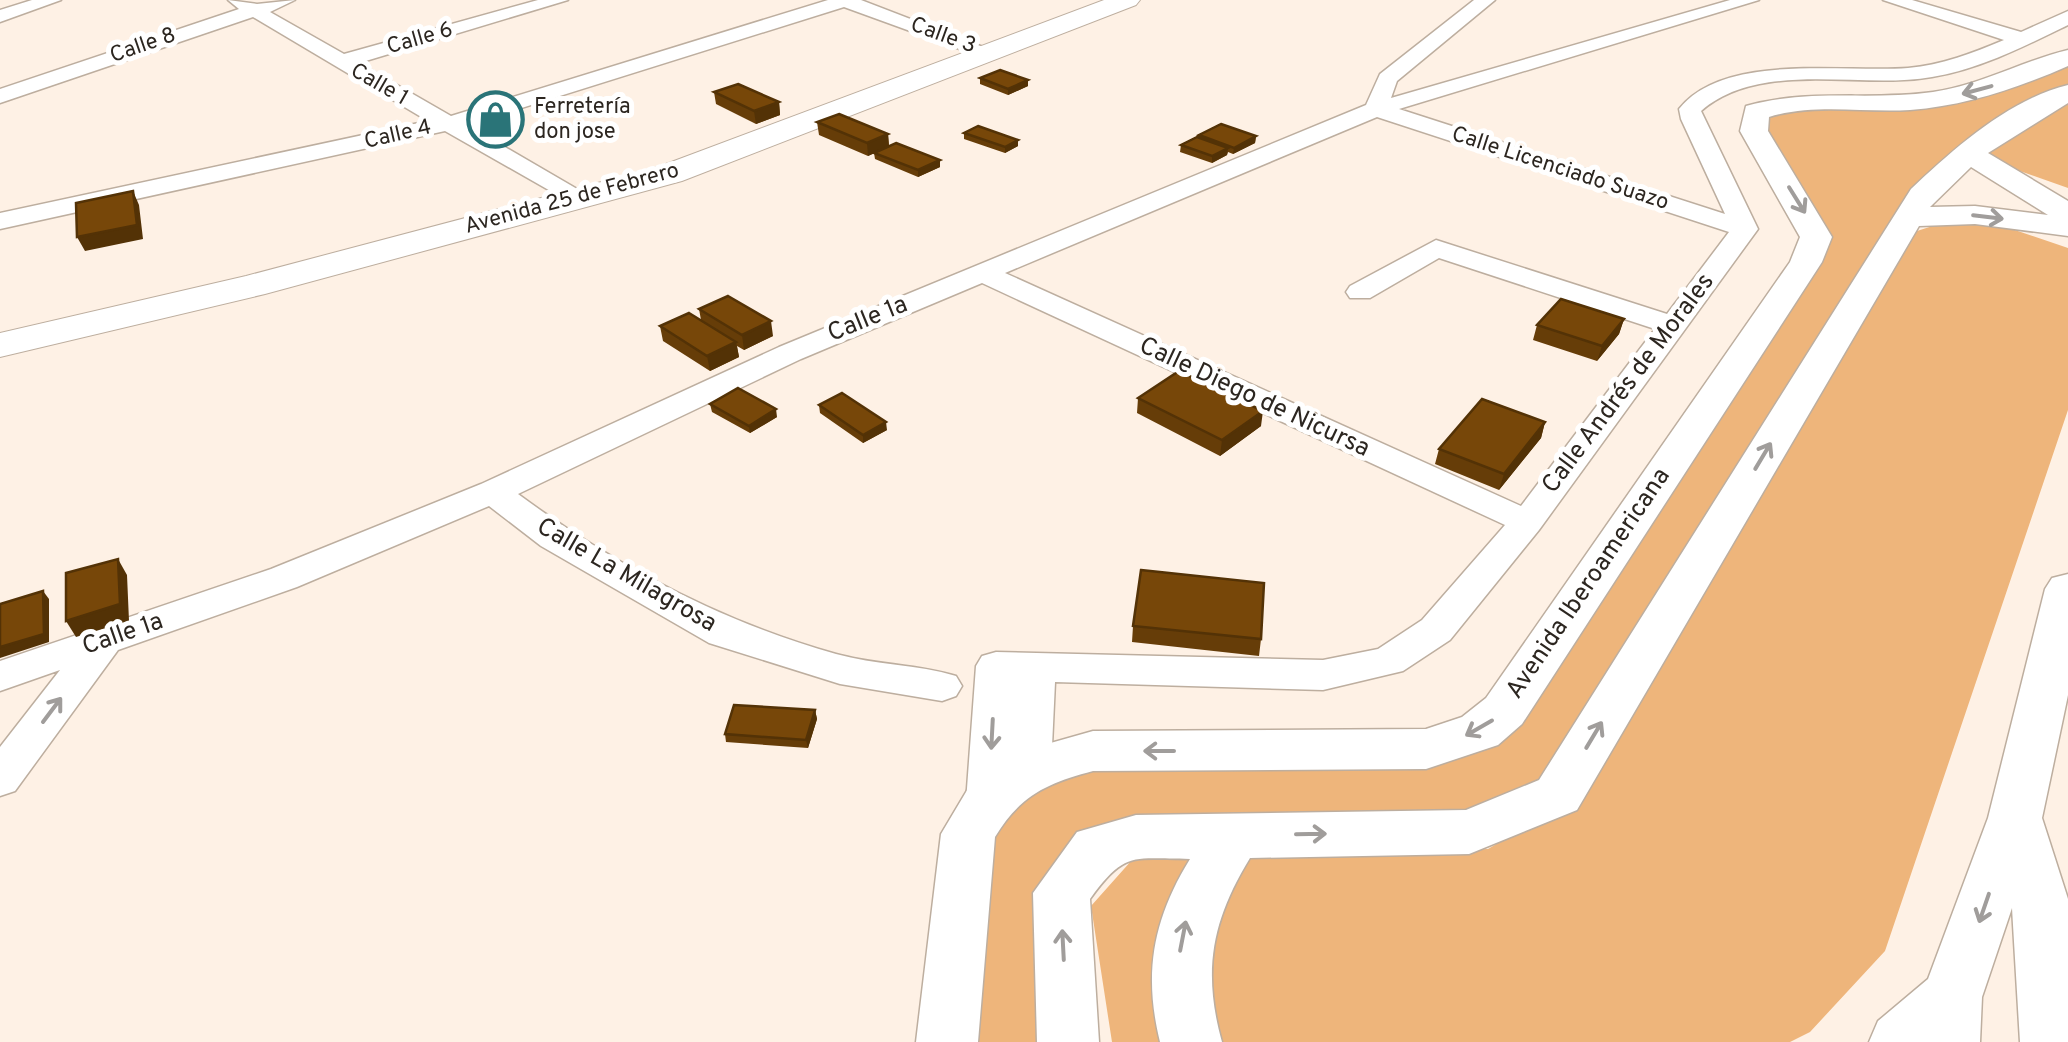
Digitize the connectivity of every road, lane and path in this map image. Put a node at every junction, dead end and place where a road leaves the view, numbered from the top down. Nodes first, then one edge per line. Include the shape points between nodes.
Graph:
1 (52, 0) edge
2 (286, 0) edge
3 (559, 0) edge
4 (844, 0) edge
5 (1127, 0) edge
6 (1486, 0) edge
7 (1892, 0) edge
8 (1729, 2) edge
9 (245, 4) edge
10 (0, 16) edge
11 (2068, 17) edge
12 (2024, 39) junction
13 (986, 52) junction
14 (2068, 57) edge
15 (340, 62) junction
16 (2068, 94) edge
17 (0, 96) edge
18 (1376, 109) junction
19 (447, 124) junction
20 (1966, 152) junction
21 (575, 198) junction
22 (2068, 214) edge
23 (1908, 217) junction
24 (0, 220) edge
25 (2068, 227) edge
26 (1745, 228) junction
27 (982, 273) junction
28 (1360, 292) dead end
29 (1674, 326) junction
30 (0, 345) edge
31 (493, 492) junction
32 (1527, 522) junction
33 (2068, 589) edge
34 (103, 642) junction
35 (1016, 668) junction
36 (0, 676) edge
37 (942, 686) dead end
38 (1030, 768) junction
39 (0, 779) edge
40 (988, 802) junction
41 (2015, 818) junction
42 (1235, 836) junction
43 (1950, 1019) edge
44 (948, 1042) edge
45 (1068, 1042) edge
46 (1191, 1042) edge
47 (1900, 1042) edge
48 (2051, 1042) edge

1 - 10 street
2 - 9 street, Calle 8
3 - 15 street, Calle 6
4 - 13 street, Calle 3
4 - 19 street, Calle 4
5 - 13 main road, Avenida 25 de Febrero
6 - 18 street via 1386,78
7 - 12 street
8 - 18 street, Calle 1a
9 - 15 street, Calle 1
9 - 17 street, Calle 8
11 - 12 street
12 - 26 street via 1975,60 1906,76 1758,79 1697,99 1692,120
13 - 21 main road, Avenida 25 de Febrero via 670,174
14 -> 38 street, Avenida Iberoamericana via 1978,92 1911,102 1784,102 1756,112 1754,131 1816,238 1806,262 1504,711 1480,731 1426,749 1093,751
15 - 19 street, Calle 1
16 - 20 street via 2022,114
18 - 26 street, Calle Licenciado Suazo
18 - 27 street, Calle 1a
19 - 21 street, Calle 1
19 - 24 street, Calle 4
20 - 22 street
20 - 23 street
21 - 30 main road, Avenida 25 de Febrero via 252,286
23 -> 25 street via 1976,215
42 -> 23 street via 1469,832 1558,795
26 - 29 street, Calle Andrés de Morales
27 - 31 street, Calle 1a via 790,353
27 - 32 street, Calle Diego de Nicursa
28 - 29 street via 1436,248
29 - 32 street, Calle Andrés de Morales
31 - 34 street, Calle 1a via 284,578
31 - 37 street, Calle La Milagrosa via 554,538 723,633 840,670
32 - 35 street, Calle Andrés de Morales via 1436,630 1390,660 1323,675
33 - 41 street
34 - 36 street, Calle 1a
39 -> 34 street
35 - 38 street
35 -> 40 street
38 - 40 street, Avenida Iberoamericana
40 - 44 street, Avenida Iberoamericana via 968,834
41 -> 43 street
41 - 48 street via 2040,900
45 -> 42 street via 1061,893 1096,848 1136,837
46 -> 42 street via 1179,981 1181,936 1194,898
43 - 47 street

